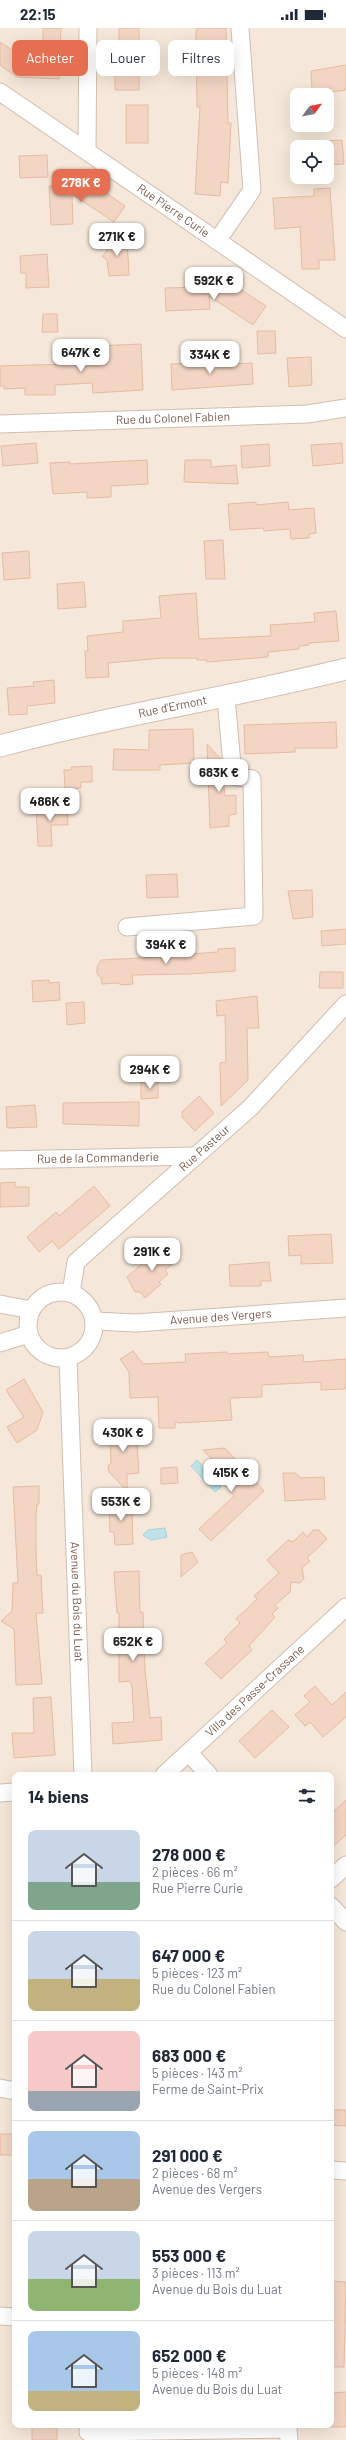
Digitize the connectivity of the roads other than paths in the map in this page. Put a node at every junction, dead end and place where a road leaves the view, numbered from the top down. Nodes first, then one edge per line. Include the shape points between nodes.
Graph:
1 (88, 28) edge
2 (240, 28) edge
3 (0, 92) edge
4 (87, 150) junction
5 (217, 241) junction
6 (346, 329) edge
7 (346, 408) edge
8 (0, 424) edge
9 (346, 669) edge
10 (226, 697) junction
11 (0, 746) edge
12 (127, 927) dead end
13 (346, 1004) edge
14 (196, 1156) junction
15 (0, 1160) edge
16 (71, 1292) junction
17 (0, 1304) edge
18 (346, 1308) edge
19 (31, 1310) junction
20 (94, 1321) junction
21 (29, 1334) junction
22 (0, 1343) edge
23 (68, 1358) junction
24 (346, 1607) edge
25 (189, 1753) junction
26 (82, 1772) edge
27 (167, 1772) edge
28 (206, 1772) edge
29 (12, 1792) edge
30 (0, 1793) edge
31 (346, 1865) edge
32 (334, 1876) edge
33 (334, 1909) edge
34 (346, 1922) edge
35 (0, 2088) edge
36 (12, 2090) edge
37 (334, 2170) edge
38 (346, 2171) edge
39 (0, 2316) edge
40 (12, 2317) edge
41 (88, 2432) edge
42 (288, 2440) edge

1 - 4 street
2 - 5 street via 252,190
3 - 4 street, Rue Pierre Curie
4 - 5 street, Rue Pierre Curie
5 - 6 street, Rue Pierre Curie
7 - 8 street, Rue du Colonel Fabien via 307,414
9 - 10 street, Rue d'Ermont
10 - 11 street, Rue d'Ermont via 137,713
10 - 12 street via 233,776 252,779 254,916
13 - 14 street, Rue Pasteur via 251,1107
14 - 15 street, Rue de la Commanderie
14 - 16 street, Rue Pasteur via 76,1262
16 - 19 street via 61,1291 43,1296
16 - 20 street via 87,1303
17 - 19 street
18 - 20 street, Avenue des Vergers via 136,1323
19 - 21 street
20 - 23 street via 94,1331 85,1348
21 - 22 street
21 - 23 street via 40,1350 48,1355
23 - 26 street, Avenue du Bois du Luat
24 - 25 street, Villa des Passe-Crassane
25 - 27 street, Villa des Passe-Crassane
25 - 28 street
29 - 30 street
31 - 32 street
33 - 34 street
35 - 36 street
37 - 38 street
39 - 40 street
41 - 42 street via 288,2429

